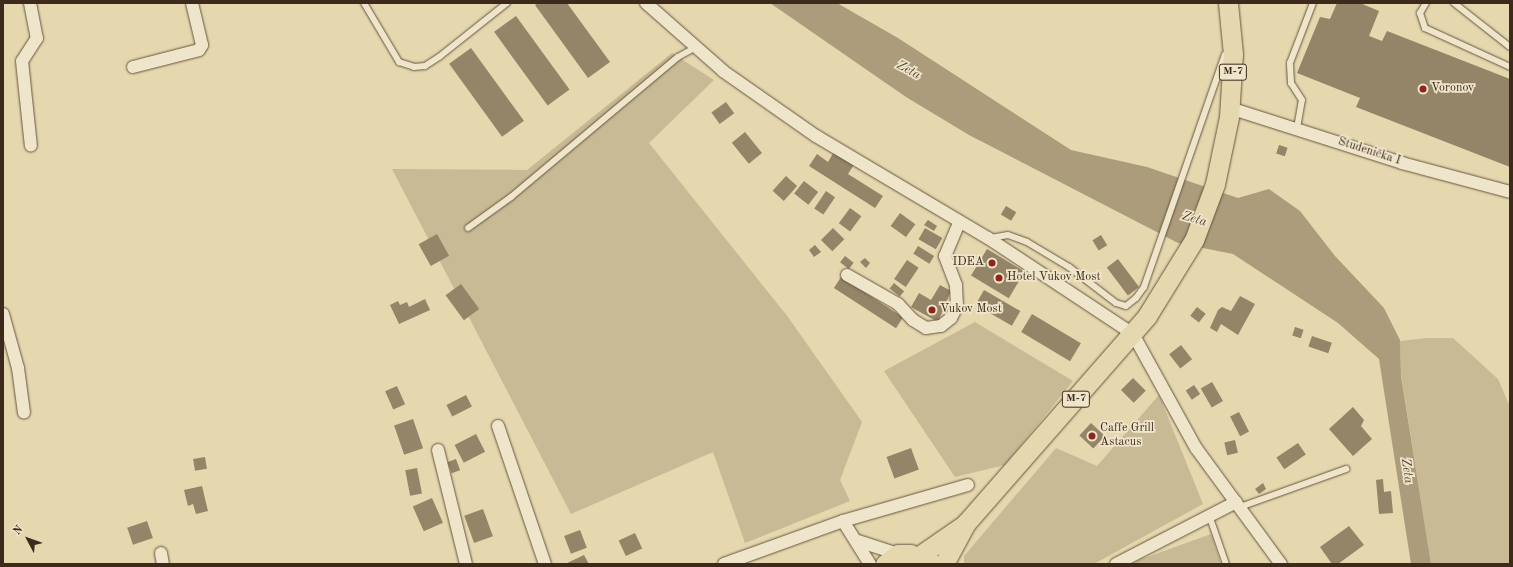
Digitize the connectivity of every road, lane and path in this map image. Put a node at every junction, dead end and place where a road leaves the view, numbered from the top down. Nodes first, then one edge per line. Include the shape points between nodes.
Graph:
1 (30, 3) edge
2 (192, 3) edge
3 (364, 3) edge
4 (507, 3) edge
5 (646, 3) edge
6 (1228, 3) edge
7 (1313, 3) edge
8 (1426, 3) edge
9 (1454, 3) edge
10 (1232, 36) junction
11 (1510, 47) edge
12 (696, 48) junction
13 (1510, 67) edge
14 (134, 68) dead end
15 (1230, 108) junction
16 (1297, 128) junction
17 (31, 146) dead end
18 (1510, 192) edge
19 (959, 223) junction
20 (468, 228) dead end
21 (988, 238) junction
22 (847, 275) dead end
23 (3, 314) edge
24 (1133, 334) junction
25 (24, 413) dead end
26 (498, 426) dead end
27 (438, 450) dead end
28 (1346, 469) dead end
29 (968, 485) dead end
30 (1238, 505) junction
31 (1209, 515) junction
32 (843, 521) junction
33 (966, 523) junction
34 (858, 541) junction
35 (891, 559) edge
36 (926, 560) edge
37 (466, 564) edge
38 (545, 564) edge
39 (724, 564) edge
40 (870, 564) edge
41 (944, 564) edge
42 (1116, 564) edge
43 (1226, 564) edge
44 (1281, 564) edge

1 - 17 street via 37,38 22,61
2 - 14 street via 202,45 199,50
3 - 4 lane via 399,62 414,67 425,66 439,57
5 - 12 street
6 - 10 main road, M-7
7 - 16 lane via 1290,63 1291,83 1302,100
8 - 13 lane via 1420,13 1425,28
9 - 11 lane
10 - 15 main road, M-7
10 - 21 lane via 1144,287 1126,306 1116,303 1069,267 1027,242 1008,235
12 - 19 street via 723,71 816,136
12 - 20 lane via 678,57 511,197
15 - 16 street, Studenička I
15 - 24 main road, M-7 via 1226,140 1208,207 1178,269
16 - 18 street, Studenička I via 1402,163
19 - 21 street
19 - 22 street via 945,256 956,285 957,306 951,318 941,326 926,328 913,320 898,304
21 - 24 street
23 - 25 street via 18,368
24 - 30 street via 1196,448
24 - 33 main road, M-7
26 - 38 street
27 - 37 street
28 - 30 lane
29 - 32 street
30 - 31 street
30 - 44 street
31 - 42 street
31 - 43 lane
32 - 34 street
32 - 39 street
33 - 36 main road, M-7
33 - 41 main road, M-7
34 - 35 street
34 - 40 street
35 - 36 main road, M-7

